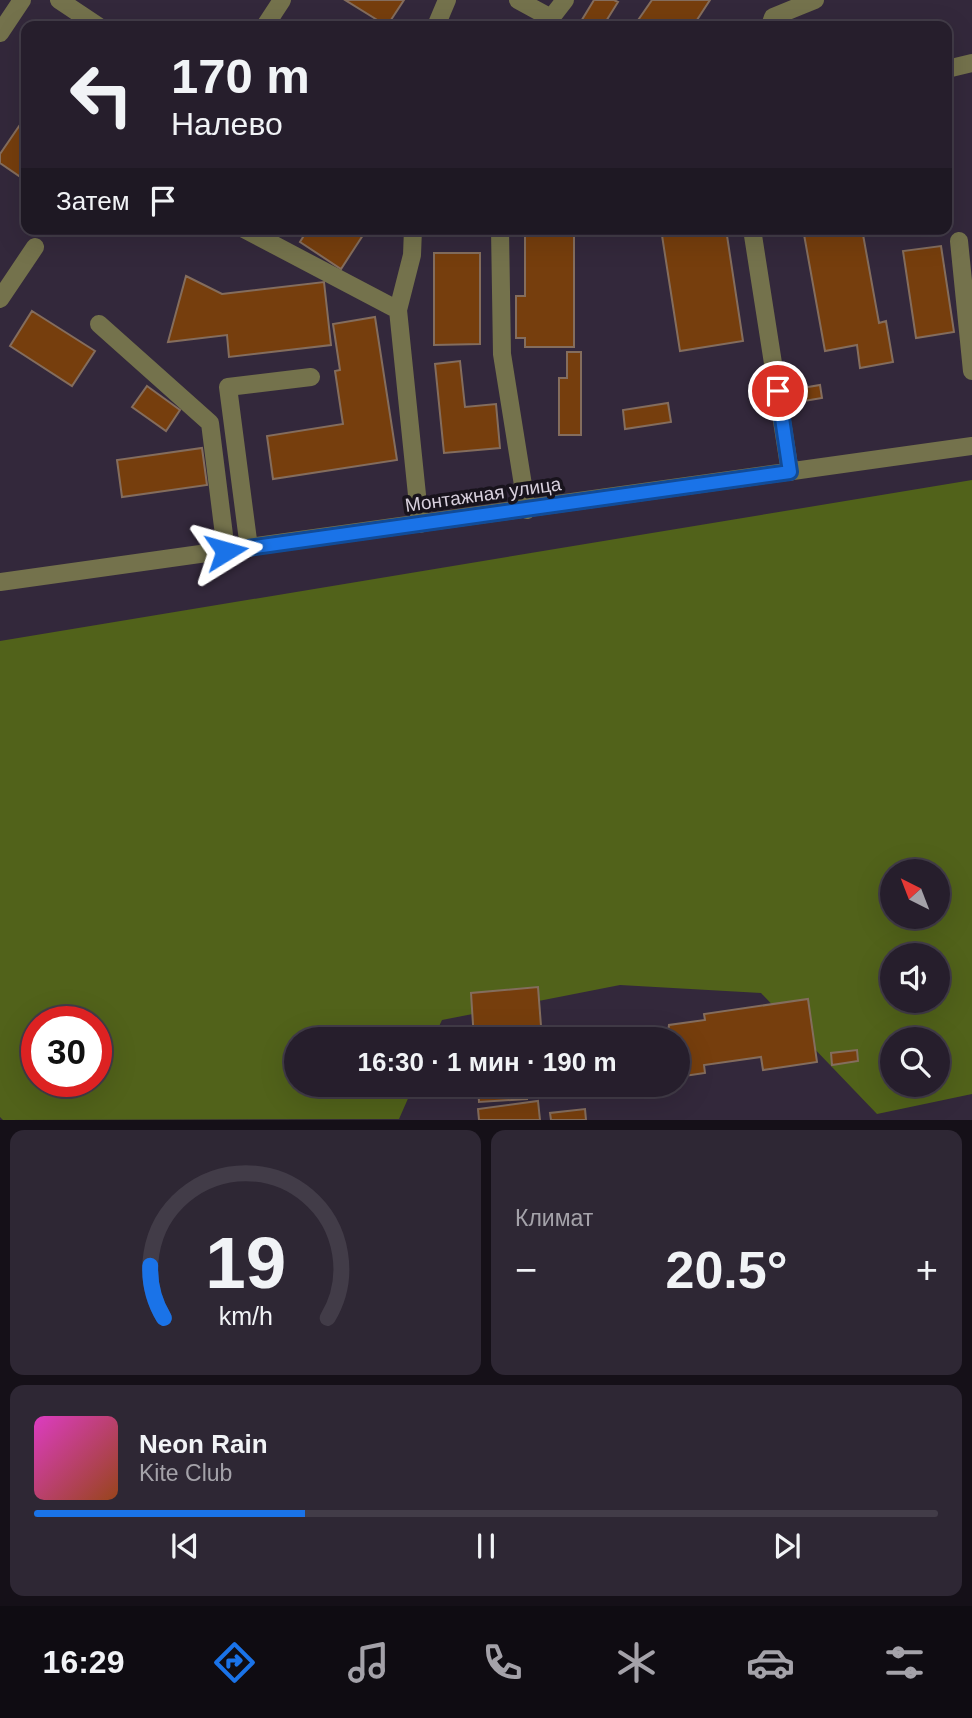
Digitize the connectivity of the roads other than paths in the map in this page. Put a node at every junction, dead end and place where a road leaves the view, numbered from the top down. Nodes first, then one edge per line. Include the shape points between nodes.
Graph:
1 (22, 0) edge
2 (60, 0) edge
3 (282, 0) edge
4 (447, 0) edge
5 (518, 0) edge
6 (565, 0) edge
7 (815, 0) edge
8 (91, 21) edge
9 (268, 21) edge
10 (438, 21) edge
11 (772, 21) edge
12 (0, 33) edge
13 (972, 63) edge
14 (952, 68) edge
15 (255, 235) edge
16 (413, 235) edge
17 (500, 235) edge
18 (753, 235) edge
19 (959, 241) dead end
20 (35, 247) dead end
21 (967, 277) edge
22 (0, 299) edge
23 (398, 310) junction
24 (99, 324) dead end
25 (972, 371) edge
26 (311, 377) dead end
27 (972, 446) edge
28 (790, 472) junction
29 (527, 510) junction
30 (420, 524) junction
31 (249, 548) junction
32 (226, 551) junction
33 (0, 582) edge

1 - 12 street
2 - 8 street
3 - 9 street
4 - 10 street
5 - 6 street via 551,18
7 - 11 street
13 - 14 street
15 - 23 street
16 - 23 street
17 - 29 street via 502,354
18 - 28 street
19 - 21 street
20 - 22 street
21 - 25 street
23 - 30 street
24 - 32 street via 210,423
26 - 31 street via 228,387
27 - 28 street, Монтажная улица
28 - 29 street, Монтажная улица
29 - 30 street, Монтажная улица
30 - 31 street, Монтажная улица
31 - 32 street, Монтажная улица
32 - 33 street, Монтажная улица

